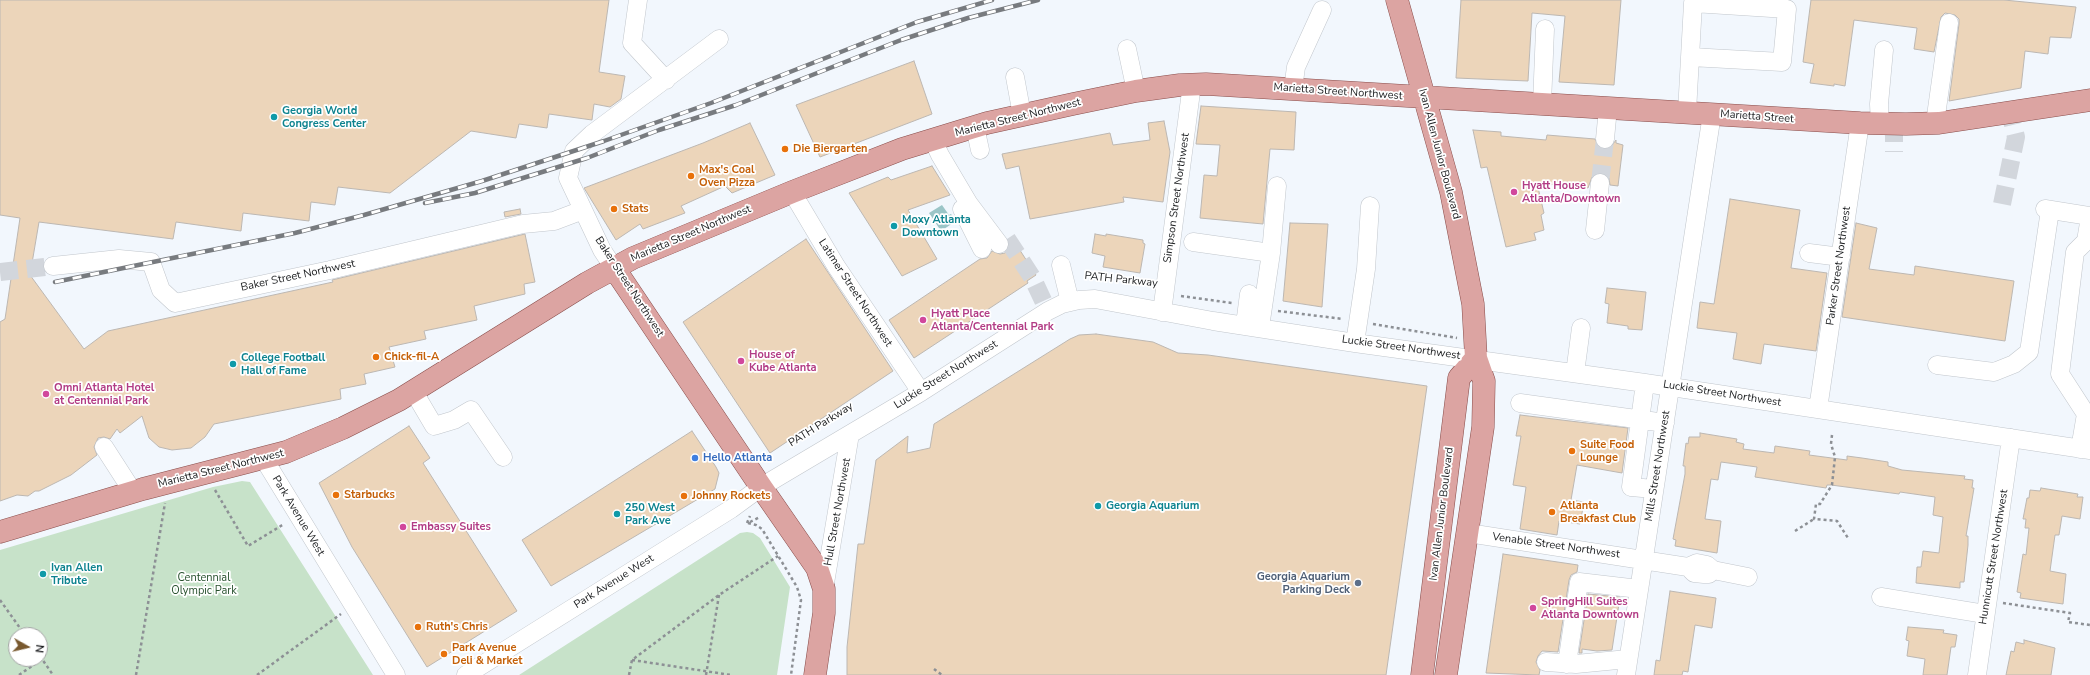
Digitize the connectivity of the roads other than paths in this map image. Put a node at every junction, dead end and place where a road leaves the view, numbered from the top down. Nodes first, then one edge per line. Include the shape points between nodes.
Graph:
1 (638, 0) edge
2 (1397, 0) edge
3 (1322, 10) dead end
4 (1949, 23) dead end
5 (1545, 29) dead end
6 (719, 39) dead end
7 (1127, 49) dead end
8 (1884, 50) dead end
9 (1690, 57) junction
10 (1015, 77) dead end
11 (666, 80) junction
12 (1192, 84) junction
13 (1293, 89) junction
14 (1136, 91) junction
15 (1424, 97) junction
16 (2090, 100) edge
17 (1542, 104) junction
18 (1608, 108) junction
19 (1687, 112) junction
20 (1712, 114) junction
21 (1022, 115) junction
22 (1935, 123) junction
23 (1870, 124) junction
24 (975, 127) junction
25 (1605, 139) tunnel mouth
26 (933, 140) junction
27 (980, 150) dead end
28 (953, 179) junction
29 (1600, 183) tunnel mouth
30 (1278, 186) dead end
31 (792, 192) junction
32 (1370, 206) dead end
33 (583, 210) junction
34 (970, 213) junction
35 (2090, 217) edge
36 (1595, 230) dead end
37 (1193, 242) dead end
38 (982, 249) dead end
39 (1271, 253) junction
40 (1809, 253) dead end
41 (1841, 257) junction
42 (1061, 265) dead end
43 (52, 266) tunnel mouth
44 (614, 268) junction
45 (1070, 302) junction
46 (1162, 312) junction
47 (1252, 326) junction
48 (1581, 328) dead end
49 (1355, 342) junction
50 (1476, 358) junction
51 (1937, 365) dead end
52 (1575, 373) junction
53 (1645, 383) junction
54 (1671, 387) junction
55 (414, 392) junction
56 (921, 392) junction
57 (1520, 403) dead end
58 (1818, 409) junction
59 (1640, 420) junction
60 (1665, 423) junction
61 (850, 434) junction
62 (2011, 438) junction
63 (104, 447) dead end
64 (2085, 450) edge
65 (503, 457) dead end
66 (264, 459) junction
67 (761, 487) junction
68 (1654, 490) junction
69 (133, 492) junction
70 (0, 532) edge
71 (1468, 533) junction
72 (1643, 559) junction
73 (1748, 577) dead end
74 (824, 589) junction
75 (1639, 589) junction
76 (1881, 597) dead end
77 (1986, 607) junction
78 (1546, 662) dead end
79 (1567, 664) junction
80 (1627, 667) edge
81 (396, 675) edge
82 (466, 675) edge
83 (815, 675) edge
84 (1422, 675) edge
85 (1446, 675) edge
86 (1977, 675) edge

1 - 11 street via 632,43
2 - 15 main road, Ivan Allen Junior Boulevard
3 - 13 street via 1296,67
4 - 22 street
5 - 17 street
6 - 11 street
7 - 14 street
8 - 23 street, Parker Street Northwest via 1879,104
9 - 9 street via 1693,2 1787,9 1782,62
9 - 19 street
10 - 21 street
11 - 33 street via 592,134 574,151 568,178
12 - 13 main road, Marietta Street Northwest
12 - 14 main road, Marietta Street Northwest
12 - 46 street, Simpson Street Northwest
13 - 15 main road, Marietta Street Northwest
14 - 21 main road, Marietta Street Northwest
15 - 17 main road, Marietta Street
15 - 50 main road, Ivan Allen Junior Boulevard via 1453,200 1473,304
16 - 22 main road, Marietta Street
17 - 18 main road, Marietta Street
18 - 19 main road, Marietta Street
18 - 25 street
19 - 20 main road, Marietta Street
20 - 23 main road, Marietta Street
20 - 54 street, Mills Street Northwest
21 - 24 main road, Marietta Street Northwest
22 - 23 main road, Marietta Street
23 - 41 street, Parker Street Northwest
24 - 26 main road, Marietta Street Northwest
24 - 27 street
26 - 28 street
26 - 31 main road, Marietta Street Northwest via 902,149
28 - 34 street
28 - 34 street via 970,184 1003,242
29 - 36 street
30 - 39 street
31 - 44 main road, Marietta Street Northwest via 632,258
31 - 56 street, Latimer Street Northwest via 843,261
32 - 49 street via 1366,269
33 - 43 street, Baker Street Northwest via 554,221 523,224 330,270 175,303 161,290 151,262 119,259
33 - 44 street, Baker Street Northwest via 602,250
34 - 38 street
35 - 51 street via 2047,210 2029,352 2014,364 1994,372
35 - 64 street via 2086,241 2075,252 2060,374 2086,414
37 - 39 street
39 - 47 street via 1253,303
40 - 41 street
41 - 58 street, Parker Street Northwest
42 - 45 street
44 - 55 main road, Marietta Street Northwest
44 - 67 main road, Baker Street Northwest
45 - 46 street, Luckie Street Northwest via 1095,299
45 - 56 street, Luckie Street Northwest via 1048,311
46 - 47 street, Luckie Street Northwest
47 - 49 street, Luckie Street Northwest
48 - 52 street
49 - 50 street, Luckie Street Northwest
50 - 52 street, Luckie Street Northwest
50 - 71 main road, Ivan Allen Junior Boulevard via 1484,381 1485,398
50 - 84 main road, Ivan Allen Junior Boulevard via 1459,378
52 - 53 street, Luckie Street Northwest
53 - 54 street, Luckie Street Northwest
53 - 59 street
54 - 58 street, Luckie Street Northwest
54 - 60 street, Mills Street Northwest
55 - 65 street via 434,426 454,420 471,410
55 - 66 main road, Marietta Street Northwest via 343,428
56 - 61 street, Luckie Street Northwest
57 - 59 street
58 - 62 street, Luckie Street Northwest
59 - 60 street
59 - 68 street via 1631,487
60 - 68 street, Mills Street Northwest
61 - 67 street, Luckie Street Northwest
61 - 74 street, Hull Street Northwest
62 - 64 street, Luckie Street Northwest
62 - 77 street, Hunnicutt Street Northwest
63 - 69 street
66 - 69 main road, Marietta Street Northwest
66 - 81 street, Park Avenue West
67 - 74 main road, Baker Street Northwest via 817,568
67 - 82 street, Park Avenue West via 731,509
68 - 72 street, Mills Street Northwest
69 - 70 main road, Marietta Street Northwest
71 - 72 street, Venable Street Northwest
71 - 85 main road, Ivan Allen Junior Boulevard
72 - 73 street, Venable Street Northwest via 1688,567 1697,563 1707,565 1713,570
72 - 75 street, Mills Street Northwest
74 - 83 main road, Baker Street Northwest via 824,613
75 - 79 street via 1579,582
75 - 80 street, Mills Street Northwest
76 - 77 street
77 - 86 street, Hunnicutt Street Northwest
78 - 79 street
79 - 80 street

